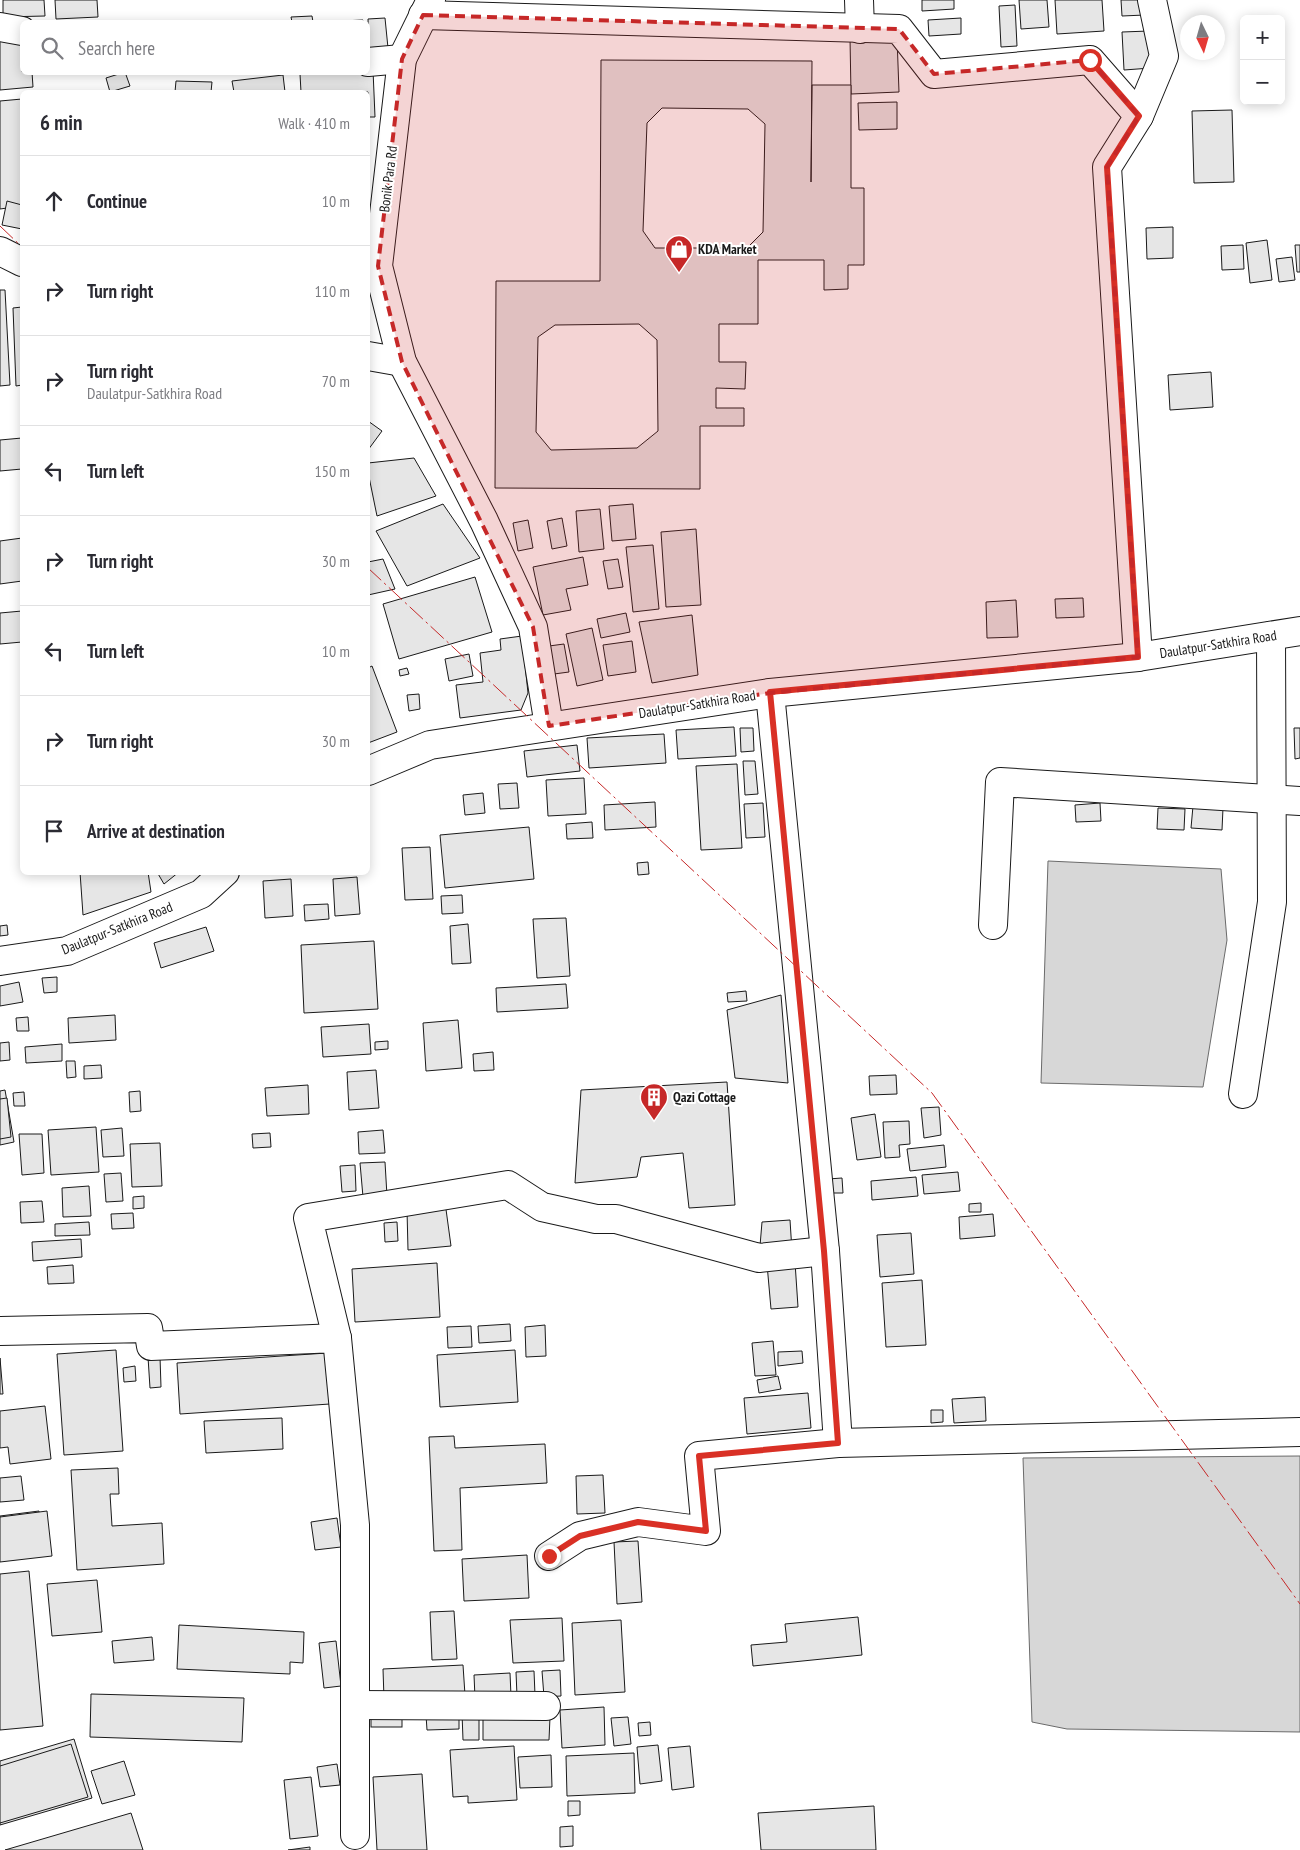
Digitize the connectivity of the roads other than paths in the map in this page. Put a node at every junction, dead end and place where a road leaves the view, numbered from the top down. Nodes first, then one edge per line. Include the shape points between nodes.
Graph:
1 (859, 0) edge
2 (1152, 0) edge
3 (427, 8) edge
4 (0, 27) edge
5 (860, 29) junction
6 (20, 31) edge
7 (402, 59) junction
8 (370, 62) edge
9 (1139, 116) junction
10 (0, 252) edge
11 (20, 261) edge
12 (370, 356) edge
13 (402, 362) junction
14 (1300, 631) edge
15 (1271, 636) junction
16 (1138, 657) junction
17 (770, 692) junction
18 (549, 726) junction
19 (370, 770) edge
20 (1271, 799) junction
21 (1300, 801) edge
22 (221, 875) edge
23 (993, 925) dead end
24 (0, 961) edge
25 (1242, 1094) dead end
26 (824, 1251) junction
27 (0, 1331) edge
28 (337, 1338) junction
29 (1300, 1432) edge
30 (838, 1443) junction
31 (549, 1556) dead end
32 (355, 1705) junction
33 (546, 1706) dead end
34 (355, 1835) dead end

1 - 5 street
2 - 9 street via 1164,56
3 - 5 street
3 - 7 street, Bonik Para Rd
4 - 6 street
5 - 9 street via 899,29 934,74 1090,60
7 - 8 street
7 - 13 street, Bonik Para Rd via 378,266
9 - 16 street via 1107,167
10 - 11 street
12 - 13 street
13 - 18 street, Bonik Para Rd via 484,521 534,627
14 - 15 street, Daulatpur-Satkhira Road
15 - 16 street, Daulatpur-Satkhira Road
15 - 20 street
16 - 17 street, Daulatpur-Satkhira Road
17 - 18 street, Daulatpur-Satkhira Road
17 - 26 street
18 - 19 street, Daulatpur-Satkhira Road via 430,744
20 - 21 street
20 - 23 street via 1000,782
20 - 25 street via 1272,902
22 - 24 street, Daulatpur-Satkhira Road via 201,894 67,951
26 - 28 street via 759,1258 616,1219 596,1219 542,1207 508,1185 308,1218
26 - 30 street
27 - 28 street via 148,1328 151,1346
28 - 32 street via 355,1525
29 - 30 street
30 - 31 street via 699,1456 706,1531 638,1522 580,1536
32 - 33 street
32 - 34 street

